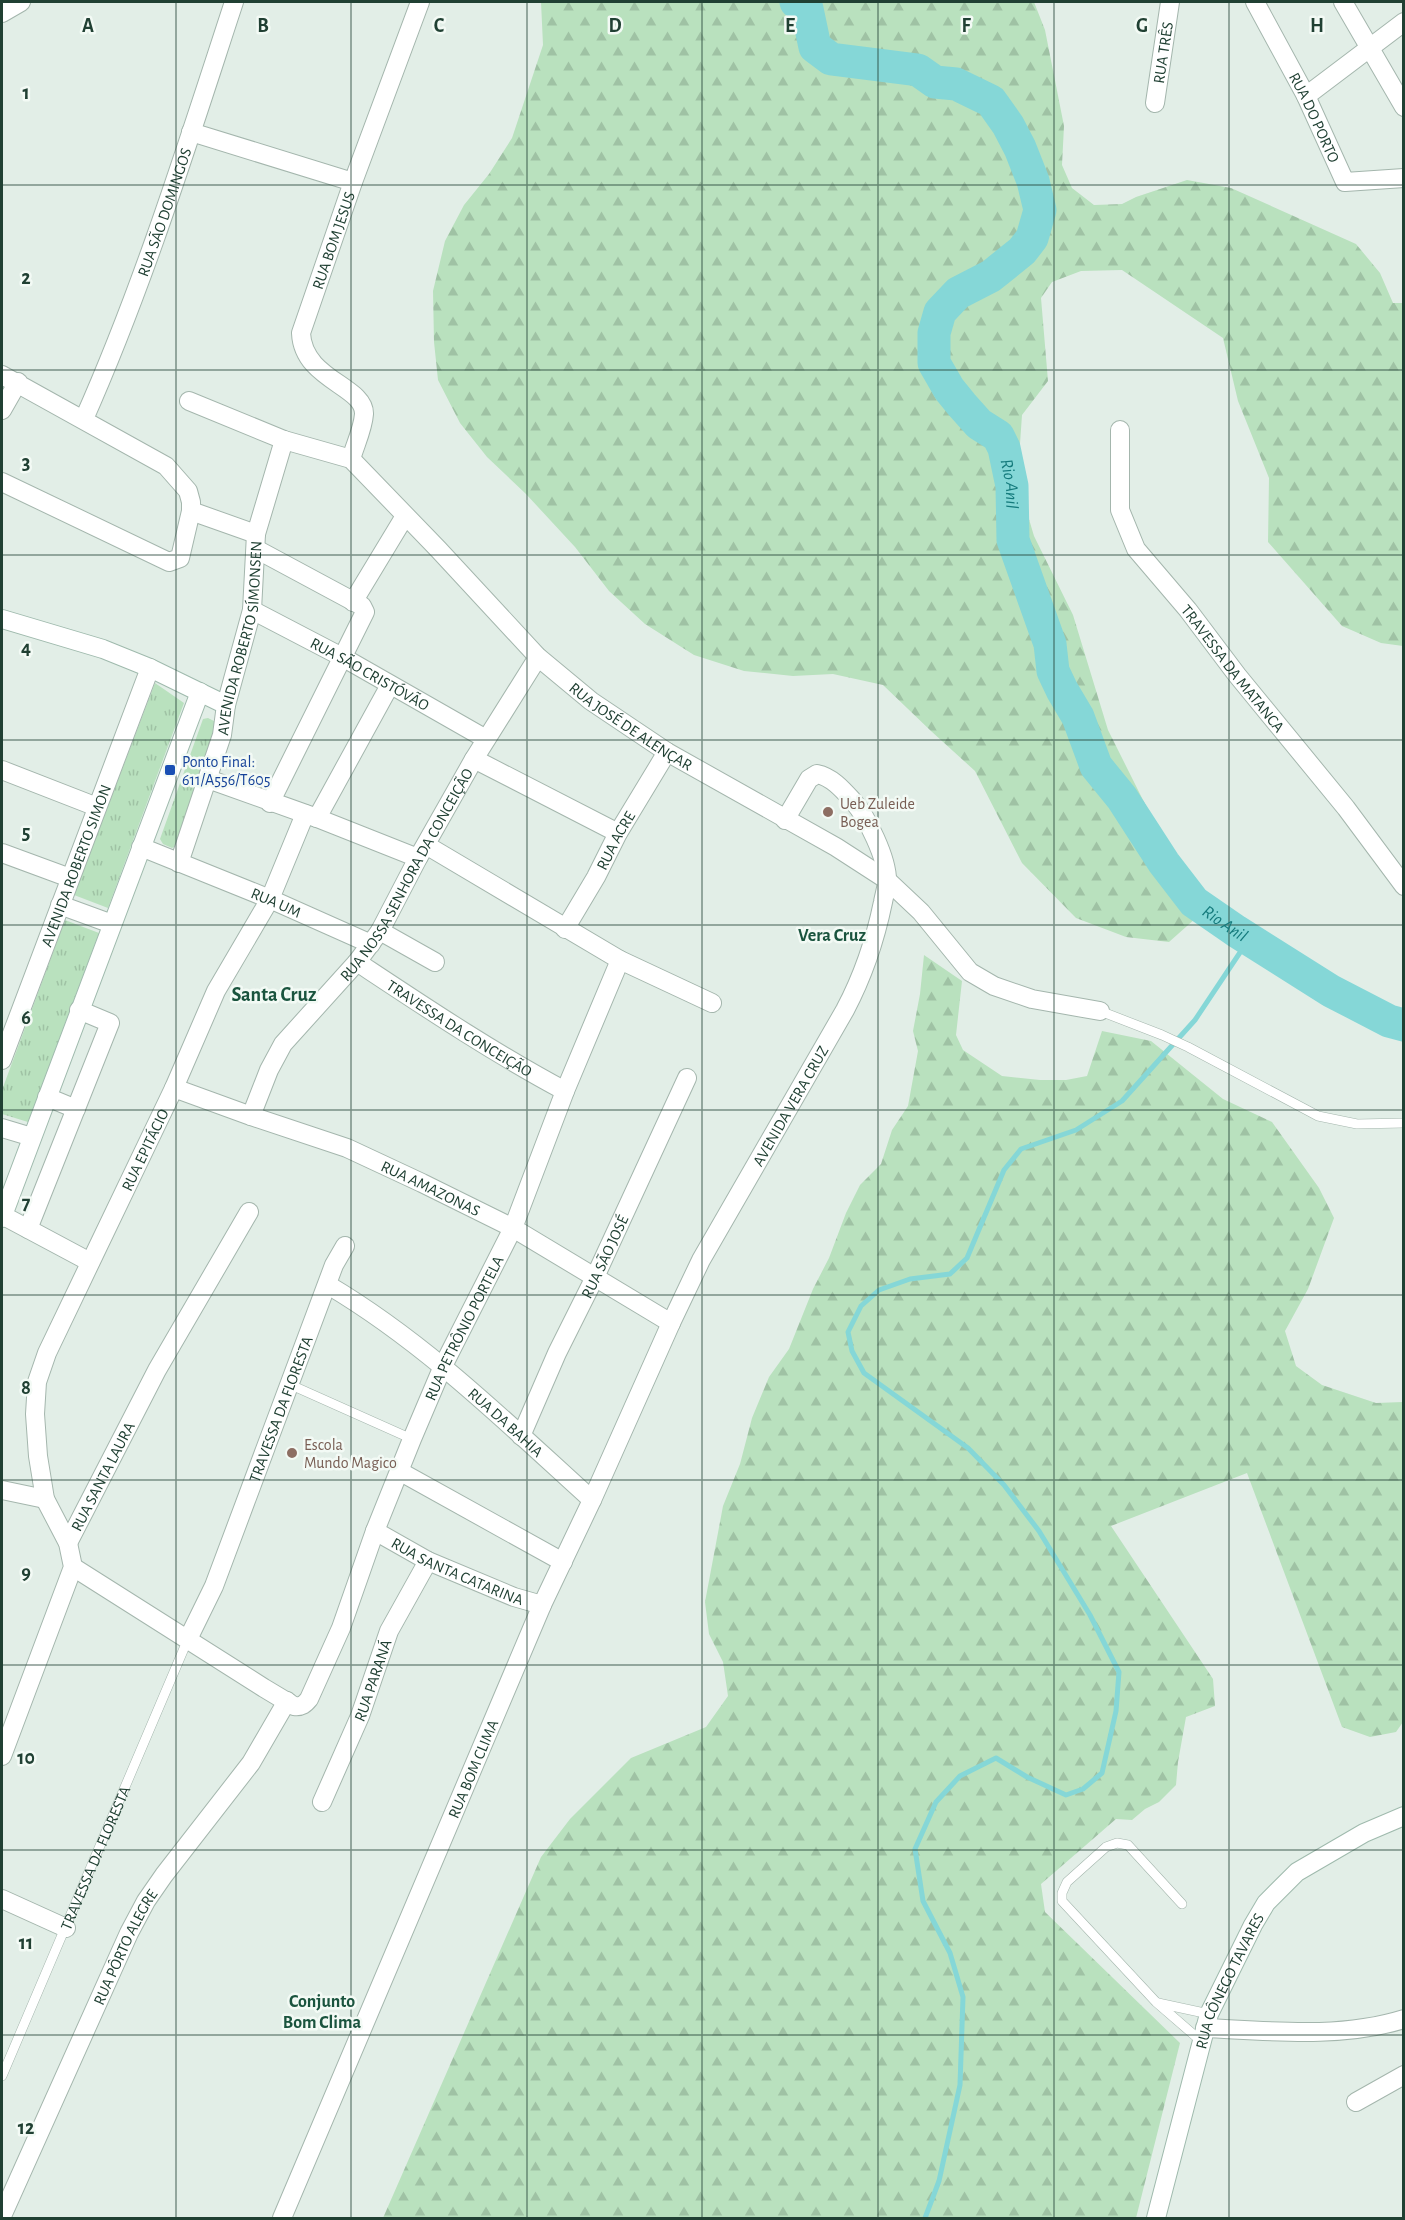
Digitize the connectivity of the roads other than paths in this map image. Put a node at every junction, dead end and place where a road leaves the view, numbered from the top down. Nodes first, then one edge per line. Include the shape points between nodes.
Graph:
1 (21, 2) edge
2 (234, 2) edge
3 (420, 2) edge
4 (1170, 2) edge
5 (1255, 2) edge
6 (1343, 2) edge
7 (2, 13) edge
8 (1404, 22) edge
9 (1369, 49) junction
10 (1306, 96) junction
11 (1155, 103) dead end
12 (1404, 107) edge
13 (191, 132) junction
14 (1404, 178) edge
15 (353, 182) junction
16 (10, 379) edge
17 (189, 401) dead end
18 (2, 410) edge
19 (84, 419) junction
20 (1120, 430) dead end
21 (284, 440) junction
22 (351, 459) junction
23 (2, 482) edge
24 (191, 511) junction
25 (405, 516) junction
26 (256, 542) junction
27 (353, 602) junction
28 (252, 610) junction
29 (2, 619) edge
30 (538, 657) junction
31 (344, 658) junction
32 (150, 668) junction
33 (390, 685) junction
34 (200, 692) junction
35 (226, 705) junction
36 (486, 739) junction
37 (667, 752) junction
38 (474, 759) junction
39 (2, 770) edge
40 (208, 779) junction
41 (270, 802) junction
42 (97, 807) junction
43 (311, 816) junction
44 (785, 820) junction
45 (618, 833) junction
46 (141, 847) junction
47 (422, 852) junction
48 (2, 853) edge
49 (179, 863) junction
50 (70, 878) junction
51 (887, 880) junction
52 (1404, 885) edge
53 (270, 899) junction
54 (60, 905) junction
55 (112, 924) junction
56 (565, 929) junction
57 (376, 938) junction
58 (357, 962) junction
59 (435, 962) dead end
60 (627, 963) junction
61 (712, 1004) dead end
62 (79, 1010) junction
63 (1100, 1011) joint
64 (2, 1060) edge
65 (687, 1078) dead end
66 (174, 1088) junction
67 (564, 1090) junction
68 (47, 1097) junction
69 (76, 1109) junction
70 (251, 1116) junction
71 (1404, 1123) edge
72 (2, 1128) edge
73 (32, 1137) junction
74 (249, 1212) dead end
75 (2, 1216) edge
76 (513, 1228) junction
77 (28, 1229) junction
78 (345, 1246) dead end
79 (90, 1262) junction
80 (595, 1277) junction
81 (328, 1285) junction
82 (671, 1323) junction
83 (443, 1366) junction
84 (291, 1384) junction
85 (521, 1436) junction
86 (412, 1439) junction
87 (399, 1471) junction
88 (2, 1490) edge
89 (45, 1499) junction
90 (592, 1500) junction
91 (375, 1531) junction
92 (68, 1543) junction
93 (428, 1561) junction
94 (563, 1562) junction
95 (73, 1567) junction
96 (542, 1605) junction
97 (188, 1639) junction
98 (287, 1701) junction
99 (2, 1756) edge
100 (322, 1802) dead end
101 (1404, 1816) edge
102 (2, 1899) edge
103 (1182, 1904) dead end
104 (66, 1928) junction
105 (1156, 2002) junction
106 (1404, 2019) edge
107 (1205, 2028) junction
108 (1404, 2075) edge
109 (2, 2076) edge
110 (1356, 2102) dead end
111 (2, 2216) edge
112 (282, 2218) edge
113 (1156, 2218) edge

1 - 7 street
2 - 13 street, RUA SÃO DOMINGOS
3 - 15 street, RUA BOM JESUS
4 - 11 street, RUA TRÊS
5 - 10 street, RUA DO PORTO
6 - 9 street
8 - 9 street
9 - 10 street
9 - 12 street
10 - 14 street, RUA DO PORTO via 1344,182
13 - 15 street
13 - 19 street, RUA SÃO DOMINGOS via 135,292
15 - 22 street, RUA BOM JESUS via 301,333 302,346 313,365 362,404 364,416
16 - 18 street
16 - 19 street
17 - 21 street
19 - 24 street via 166,466 188,491
20 - 52 street, TRAVESSA DA MATANCA via 1120,510 1136,549
21 - 22 street
21 - 26 street, AVENIDA ROBERTO SÍMONSEN
22 - 25 street, RUA JOSÉ DE ALENÇAR
23 - 24 street via 169,562 180,558
24 - 26 street
25 - 27 street
25 - 30 street, RUA JOSÉ DE ALENÇAR
26 - 27 street
26 - 28 street, AVENIDA ROBERTO SÍMONSEN
27 - 31 street via 364,609 365,615
28 - 31 street, RUA SÃO CRISTÓVÃO
28 - 35 street, AVENIDA ROBERTO SÍMONSEN
29 - 32 street
30 - 36 street, RUA NOSSA SENHORA DA CONCEIÇÃO
30 - 37 street, RUA JOSÉ DE ALENÇAR via 591,701
31 - 33 street, RUA SÃO CRISTÓVÃO
31 - 41 street
32 - 34 street
32 - 42 street, AVENIDA ROBERTO SIMON
33 - 36 street, RUA SÃO CRISTÓVÃO
33 - 43 street, RUA EPITÁCIO
34 - 35 street
34 - 46 street, AVENIDA ROBERTO SÍMONSEN
35 - 40 street, AVENIDA ROBERTO SÍMONSEN via 222,735
36 - 38 street, RUA NOSSA SENHORA DA CONCEIÇÃO
37 - 44 street, RUA JOSÉ DE ALENÇAR
37 - 45 street, RUA ACRE
38 - 45 street
38 - 47 street, RUA NOSSA SENHORA DA CONCEIÇÃO
39 - 42 street
40 - 41 street
40 - 49 street, AVENIDA ROBERTO SÍMONSEN
41 - 43 street
42 - 50 street, AVENIDA ROBERTO SIMON
43 - 47 street
43 - 53 street, RUA EPITÁCIO
44 - 51 street, RUA JOSÉ DE ALENÇAR
44 - 51 street via 809,779 824,775 859,808 873,833
45 - 56 street, RUA ACRE
46 - 49 street
46 - 55 street, AVENIDA ROBERTO SÍMONSEN
47 - 56 street
47 - 57 street, RUA NOSSA SENHORA DA CONCEIÇÃO
48 - 50 street
49 - 53 street, RUA UM
50 - 54 street, AVENIDA ROBERTO SIMON
51 - 63 street, RUA JOSÉ DE ALENÇAR via 921,912 970,972 994,986 1032,999
51 - 82 street, AVENIDA VERA CRUZ via 859,984 701,1260
53 - 57 street, RUA UM
53 - 66 street, RUA EPITÁCIO via 216,991
54 - 55 street
54 - 64 street, AVENIDA ROBERTO SIMON
55 - 62 street, AVENIDA ROBERTO SÍMONSEN
56 - 60 street
57 - 58 street, RUA NOSSA SENHORA DA CONCEIÇÃO
57 - 59 street, RUA UM
58 - 67 street, TRAVESSA DA CONCEIÇÃO via 513,1064
58 - 70 street, RUA NOSSA SENHORA DA CONCEIÇÃO via 283,1044
60 - 61 street
60 - 67 street, RUA PETRÔNIO PORTELA
62 - 68 street, AVENIDA ROBERTO SÍMONSEN
62 - 69 street via 110,1023
63 - 71 lane via 1188,1047 1318,1116 1357,1124
65 - 80 street, RUA SÃO JOSÉ
66 - 70 street, RUA AMAZONAS
66 - 79 street, RUA EPITÁCIO
67 - 76 street, RUA PETRÔNIO PORTELA
68 - 69 street
68 - 73 street, AVENIDA ROBERTO SÍMONSEN
69 - 77 street
70 - 76 street, RUA AMAZONAS via 347,1148
72 - 73 street
73 - 75 street, AVENIDA ROBERTO SÍMONSEN
74 - 92 street, RUA SANTA LAURA via 157,1370
75 - 77 street
76 - 80 street, RUA AMAZONAS
76 - 83 street, RUA PETRÔNIO PORTELA
77 - 79 street
78 - 81 street, TRAVESSA DA FLORESTA
79 - 89 street, RUA EPITÁCIO via 37,1382 38,1456
80 - 82 street, RUA AMAZONAS
80 - 85 street, RUA SÃO JOSÉ
81 - 83 street, RUA DA BAHIA via 361,1304
81 - 84 street, TRAVESSA DA FLORESTA
82 - 90 street, RUA BOM CLIMA
83 - 85 street, RUA DA BAHIA
83 - 86 street, RUA PETRÔNIO PORTELA
84 - 86 lane
84 - 97 street, TRAVESSA DA FLORESTA via 214,1586
85 - 90 street, RUA DA BAHIA
86 - 87 street, RUA PETRÔNIO PORTELA
87 - 91 street, RUA PETRÔNIO PORTELA
87 - 94 street
88 - 89 street
89 - 92 street, RUA EPITÁCIO
90 - 94 street, RUA BOM CLIMA
91 - 93 street, RUA SANTA CATARINA
91 - 98 street, RUA PETRÔNIO PORTELA via 341,1628 309,1699 299,1707
92 - 95 street, RUA SANTA LAURA
93 - 96 street, RUA SANTA CATARINA
93 - 100 street, RUA PARANÁ via 389,1631 360,1716
94 - 96 street, RUA BOM CLIMA
95 - 97 street
95 - 99 street
96 - 112 street, RUA BOM CLIMA
97 - 98 street
97 - 104 lane, TRAVESSA DA FLORESTA
98 - 111 street, RUA PÔRTO ALEGRE via 251,1763 146,1901
101 - 107 street, RUA CÔNEGO TAVARES via 1314,1861 1279,1888 1253,1925
102 - 104 street
103 - 105 lane via 1128,1845 1117,1843 1106,1847 1067,1882 1062,1893 1062,1902
104 - 109 lane, TRAVESSA DA FLORESTA
105 - 107 lane
105 - 107 lane
106 - 107 street via 1351,2030
107 - 113 street, RUA CÔNEGO TAVARES
108 - 110 street

